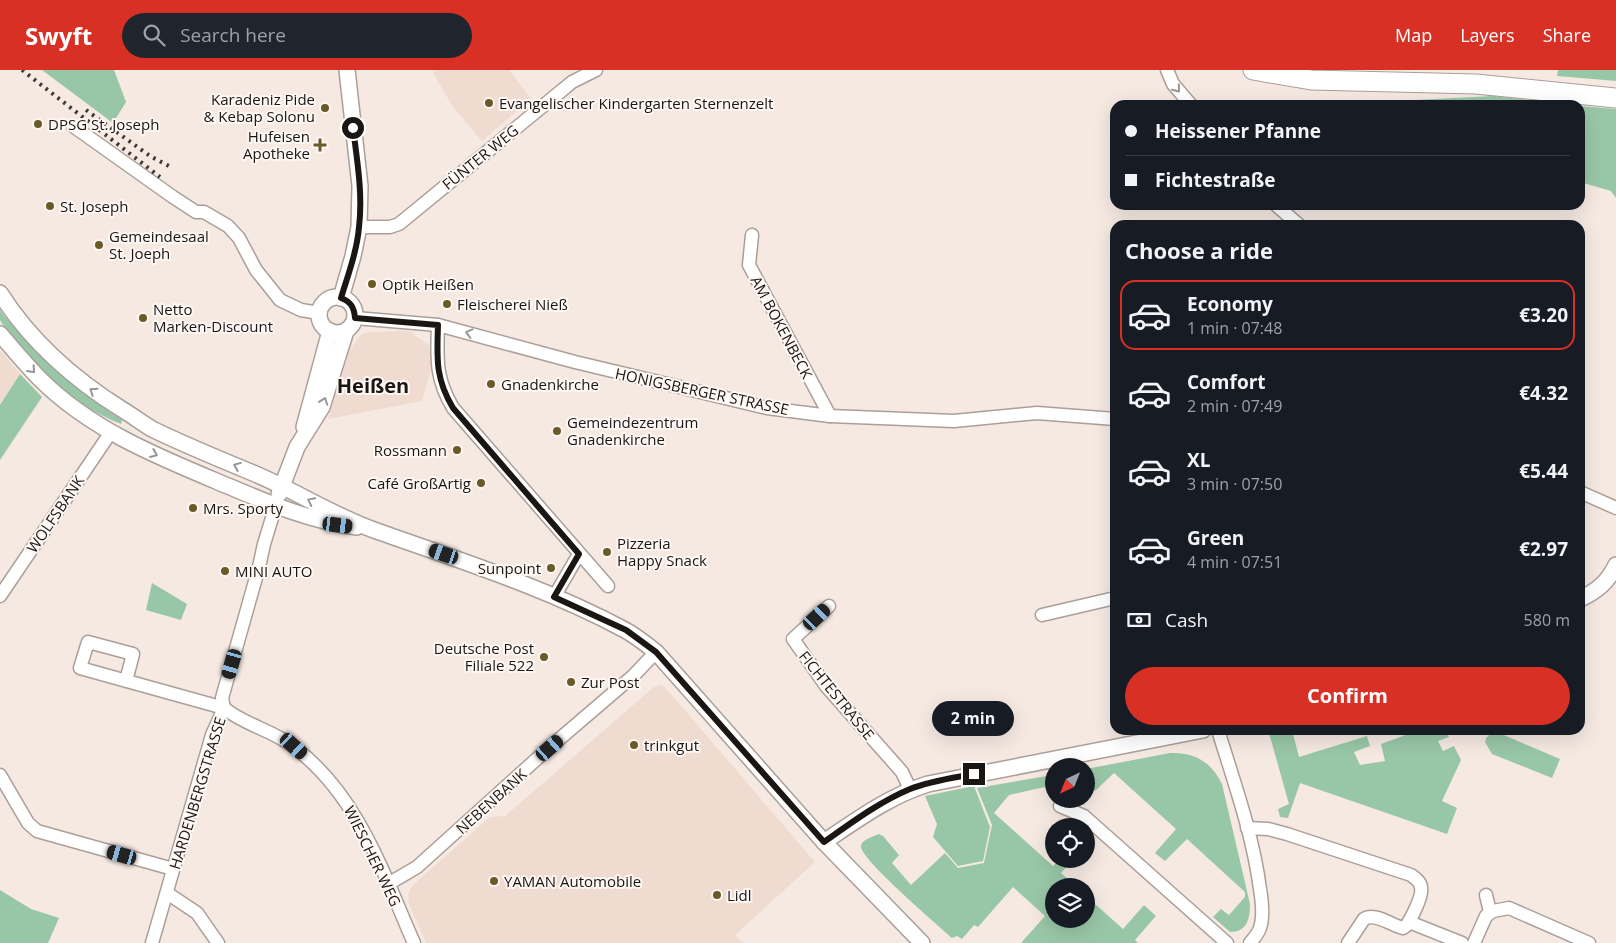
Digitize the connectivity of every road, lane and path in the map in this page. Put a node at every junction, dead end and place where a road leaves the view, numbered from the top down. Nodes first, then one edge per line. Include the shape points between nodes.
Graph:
1 (347, 70) edge
2 (596, 70) edge
3 (1167, 70) edge
4 (1253, 70) edge
5 (1616, 98) edge
6 (1186, 100) edge
7 (72, 126) dead end
8 (1282, 210) edge
9 (1293, 220) edge
10 (359, 227) junction
11 (752, 236) dead end
12 (0, 293) edge
13 (341, 298) junction
14 (319, 313) junction
15 (355, 318) junction
16 (438, 325) junction
17 (346, 331) junction
18 (330, 332) junction
19 (0, 334) edge
20 (830, 416) junction
21 (1110, 419) edge
22 (111, 432) junction
23 (300, 443) junction
24 (282, 485) junction
25 (1585, 494) edge
26 (276, 505) junction
27 (1616, 508) edge
28 (371, 529) junction
29 (579, 554) junction
30 (1616, 565) edge
31 (608, 586) dead end
32 (0, 596) edge
33 (1585, 596) edge
34 (554, 597) junction
35 (1110, 599) edge
36 (829, 606) dead end
37 (1042, 615) dead end
38 (656, 652) junction
39 (126, 681) dead end
40 (224, 708) junction
41 (1177, 735) edge
42 (1219, 735) edge
43 (0, 775) edge
44 (910, 789) junction
45 (1065, 808) edge
46 (1247, 828) junction
47 (824, 842) junction
48 (173, 870) junction
49 (388, 884) junction
50 (167, 893) junction
51 (1486, 895) dead end
52 (1490, 912) junction
53 (1409, 922) junction
54 (152, 943) edge
55 (218, 943) edge
56 (414, 943) edge
57 (922, 943) edge
58 (1226, 943) edge
59 (1250, 943) edge
60 (1348, 943) edge
61 (1462, 943) edge
62 (1474, 943) edge
63 (1589, 943) edge

1 - 10 street via 360,186
2 - 10 street, FÜNTER WEG via 572,82 399,224 390,228
3 -> 6 street via 1172,84
4 - 5 main road via 1311,80 1476,84
7 - 14 street via 196,212 204,212 228,226 280,300 301,310
8 - 9 street
10 - 13 street
11 - 20 street, AM BOKENBECK via 749,265
24 -> 12 street via 150,428 85,385 36,340
13 - 14 street via 328,300
13 - 15 street via 354,309
14 - 18 street via 324,327
15 - 16 street, HONIGSBERGER STRASSE
15 - 17 street
20 -> 16 street, HONIGSBERGER STRASSE via 767,408
16 - 29 street via 437,366 453,408
17 - 18 street
23 -> 17 street, HARDENBERGSTRASSE via 322,407
18 - 23 street, HARDENBERGSTRASSE
19 -> 22 street via 41,380 74,408
20 - 21 street, HONIGSBERGER STRASSE via 954,421 1037,414
22 -> 26 street via 147,452
22 - 32 street, WOLFSBANK
23 - 24 street, HARDENBERGSTRASSE
24 - 26 street, HARDENBERGSTRASSE
28 -> 24 street
25 - 27 street
26 - 28 street via 338,525
26 - 40 street, HARDENBERGSTRASSE via 222,698
28 - 34 street
29 - 31 street
29 - 34 street
30 - 33 street via 1605,584
34 - 38 street via 626,630
35 - 37 street
36 - 44 street, FICHTESTRASSE via 793,639 826,686 902,772
38 - 47 street
38 - 49 street, NEBENBANK via 417,867
39 - 40 street, WIESCHER WEG
40 - 48 street, HARDENBERGSTRASSE via 212,735
40 - 49 street, WIESCHER WEG via 294,746 326,775 362,827
41 - 44 street
42 - 46 street
43 - 48 street via 28,823 37,831
44 - 47 street via 882,803
45 - 58 street via 1084,816
46 - 53 street via 1287,834 1412,875 1421,885 1422,893
46 - 59 street via 1262,904 1261,926
47 - 57 street
48 - 50 street, HARDENBERGSTRASSE
49 - 56 street, WIESCHER WEG
50 - 54 street, HARDENBERGSTRASSE
50 - 55 street via 197,913
51 - 52 street
52 - 62 street
52 - 63 street via 1509,908
53 - 60 street via 1402,928 1368,917
53 - 61 street

